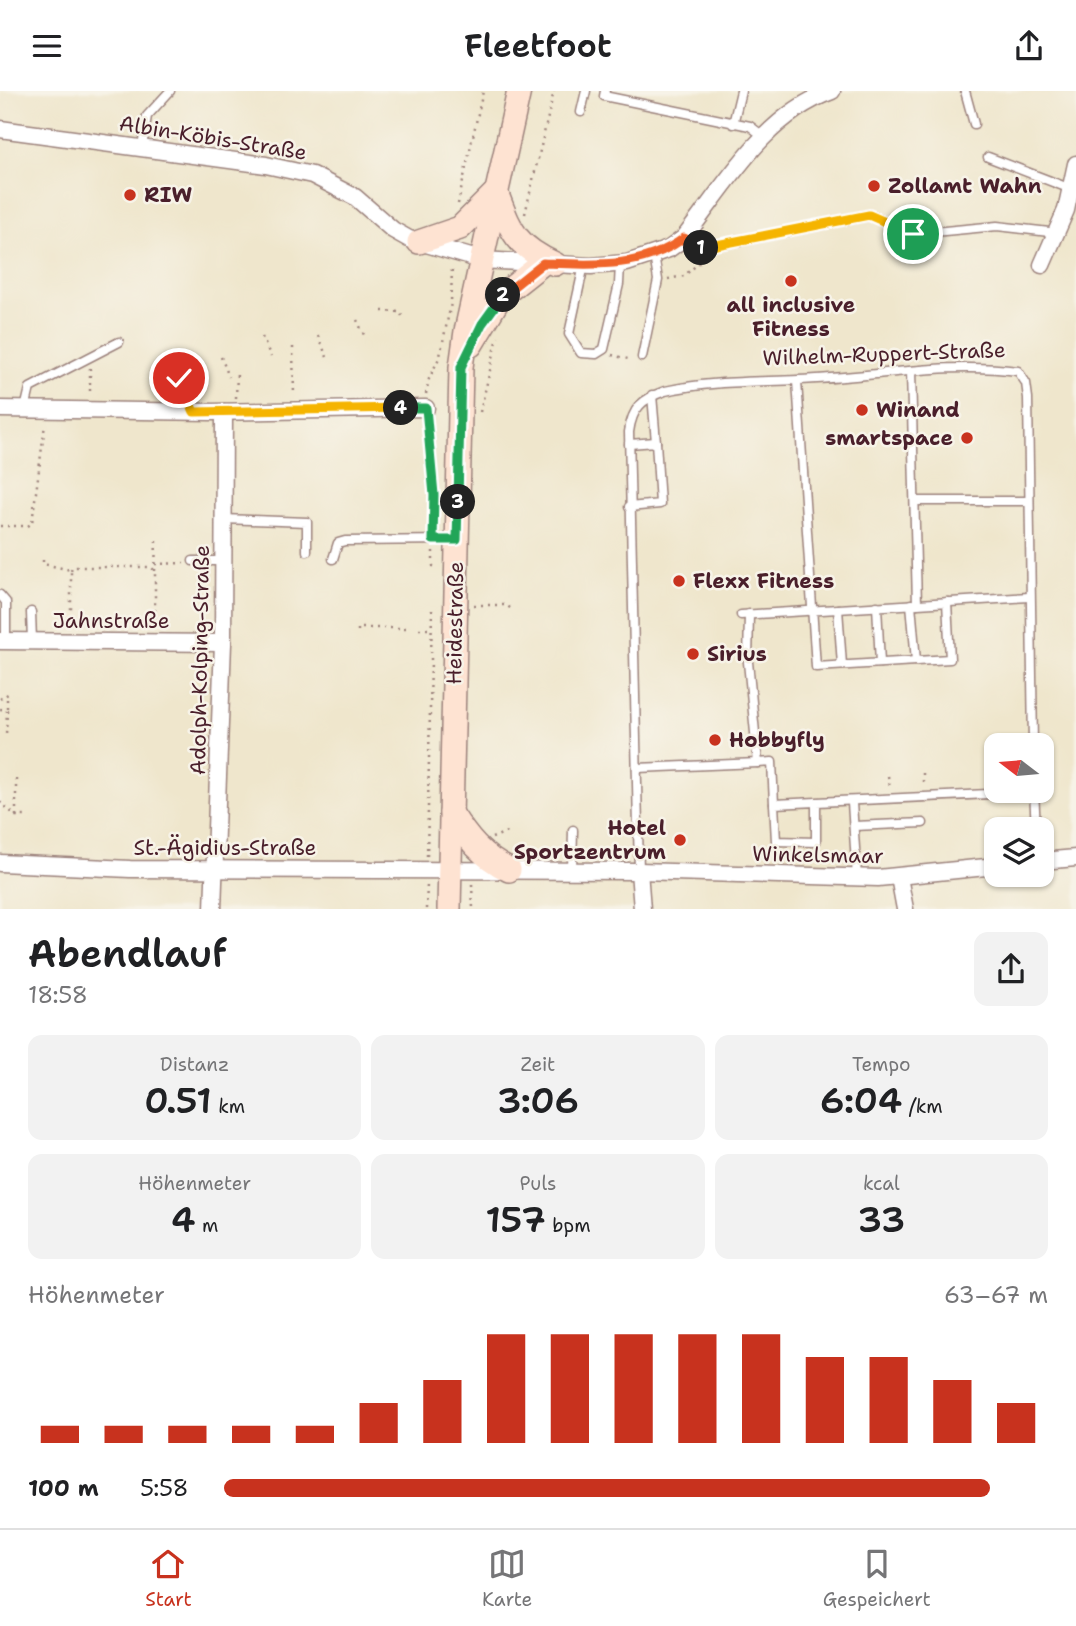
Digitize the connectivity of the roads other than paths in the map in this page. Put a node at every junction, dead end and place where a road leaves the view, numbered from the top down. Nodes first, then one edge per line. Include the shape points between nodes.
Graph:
1 (170, 91) edge
2 (519, 91) edge
3 (586, 91) edge
4 (605, 91) edge
5 (741, 91) edge
6 (832, 91) edge
7 (965, 91) edge
8 (581, 112) dead end
9 (733, 124) junction
10 (974, 124) dead end
11 (0, 129) edge
12 (764, 136) junction
13 (142, 148) junction
14 (988, 157) dead end
15 (1076, 164) edge
16 (1072, 189) junction
17 (496, 192) junction
18 (1058, 233) junction
19 (684, 238) junction
20 (419, 242) junction
21 (654, 255) junction
22 (481, 260) junction
23 (549, 264) junction
24 (620, 264) junction
25 (584, 265) junction
26 (1042, 265) dead end
27 (119, 342) dead end
28 (642, 357) road end
29 (461, 367) junction
30 (911, 371) junction
31 (797, 381) junction
32 (652, 395) junction
33 (426, 408) road end
34 (0, 409) edge
35 (25, 409) junction
36 (230, 412) junction
37 (656, 442) junction
38 (629, 444) junction
39 (915, 501) junction
40 (1029, 501) junction
41 (629, 507) junction
42 (223, 519) junction
43 (457, 540) junction
44 (307, 551) dead end
45 (333, 559) dead end
46 (193, 561) road end
47 (223, 561) junction
48 (0, 595) edge
49 (1029, 597) junction
50 (947, 602) junction
51 (914, 604) junction
52 (877, 606) junction
53 (838, 609) junction
54 (813, 610) junction
55 (31, 612) dead end
56 (633, 619) junction
57 (643, 619) dead end
58 (3, 641) edge
59 (32, 641) junction
60 (223, 643) junction
61 (916, 661) junction
62 (880, 663) junction
63 (842, 665) junction
64 (1033, 733) edge
65 (758, 763) junction
66 (637, 768) junction
67 (984, 793) edge
68 (852, 803) junction
69 (775, 804) junction
70 (816, 804) junction
71 (451, 813) junction
72 (923, 823) dead end
73 (854, 826) junction
74 (573, 830) dead end
75 (1076, 858) edge
76 (1054, 860) edge
77 (0, 863) edge
78 (215, 867) junction
79 (984, 867) edge
80 (438, 869) junction
81 (509, 870) junction
82 (572, 870) junction
83 (639, 871) junction
84 (899, 877) junction
85 (857, 878) junction
86 (213, 908) edge
87 (449, 908) edge
88 (642, 908) edge
89 (905, 908) edge

1 - 13 lane via 147,116
2 - 17 main road, Heidestraße
3 - 8 lane
4 - 9 lane via 604,96
5 - 9 lane
6 - 12 street via 813,98
7 - 10 lane
9 - 12 lane via 751,126
11 - 13 street, Albin-Köbis-Straße
12 - 19 street
13 - 20 street, Albin-Köbis-Straße via 312,175 355,197 393,230
14 - 16 lane
15 - 16 street
16 - 18 street
17 - 20 main road via 460,228
17 - 22 main road, Heidestraße
17 - 23 main road via 516,239
18 - 19 lane via 997,226 913,234 869,215 698,249
18 - 26 street
19 - 21 street, Albin-Köbis-Straße
20 - 22 street, Albin-Köbis-Straße
21 - 24 street, Albin-Köbis-Straße
21 - 28 lane via 658,280
22 - 23 street, Albin-Köbis-Straße
22 - 29 main road, Heidestraße
23 - 25 street, Albin-Köbis-Straße
23 - 29 main road via 500,297
24 - 25 street, Albin-Köbis-Straße
24 - 25 lane via 604,349 596,354 581,353 569,334
27 - 35 lane via 30,388
29 - 43 main road, Heidestraße
30 - 31 lane, Wilhelm-Ruppert-Straße
30 - 39 lane
30 - 40 lane, Wilhelm-Ruppert-Straße via 1018,371 1028,398
31 - 32 lane, Wilhelm-Ruppert-Straße via 723,382
31 - 54 lane
32 - 37 lane
32 - 38 lane via 635,408
33 - 36 street
34 - 35 street
35 - 36 street
36 - 42 street, Adolph-Kolping-Straße
37 - 38 lane
37 - 41 lane via 660,505
38 - 41 lane
39 - 40 lane
39 - 51 lane
40 - 49 lane, Wilhelm-Ruppert-Straße
41 - 56 lane
42 - 44 lane via 307,522
42 - 47 street, Adolph-Kolping-Straße
43 - 45 lane via 345,541 338,543
43 - 71 main road, Heidestraße
46 - 47 lane
47 - 60 street, Adolph-Kolping-Straße
48 - 58 lane via 6,602
49 - 50 lane
49 - 64 lane, Wilhelm-Ruppert-Straße
50 - 51 lane
50 - 61 lane via 950,659
51 - 52 lane
51 - 61 lane
52 - 53 lane
52 - 62 lane
53 - 54 lane
53 - 63 lane
54 - 63 lane via 816,667
54 - 65 lane via 745,614
55 - 59 lane
56 - 57 lane
56 - 66 lane
58 - 59 street, Jahnstraße
59 - 60 street, Jahnstraße
60 - 78 street, Adolph-Kolping-Straße
61 - 62 lane
62 - 63 lane
65 - 66 lane
65 - 69 lane via 772,762
66 - 83 lane
67 - 68 lane via 872,798
68 - 70 lane
68 - 73 lane
69 - 70 lane
69 - 70 lane via 776,841 816,842
71 - 80 main road, Heidestraße
71 - 81 main road via 474,847
72 - 73 lane
73 - 85 lane
74 - 82 lane
75 - 76 street
77 - 78 street, St.-Ägidius-Straße via 119,869
78 - 80 street, St.-Ägidius-Straße
78 - 86 street, Adolph-Kolping-Straße
79 - 84 street, Winkelsmaar
80 - 81 street
80 - 87 main road, Heidestraße
81 - 82 street
82 - 83 street
83 - 85 street, Winkelsmaar
83 - 88 street
84 - 85 street, Winkelsmaar
84 - 89 street

